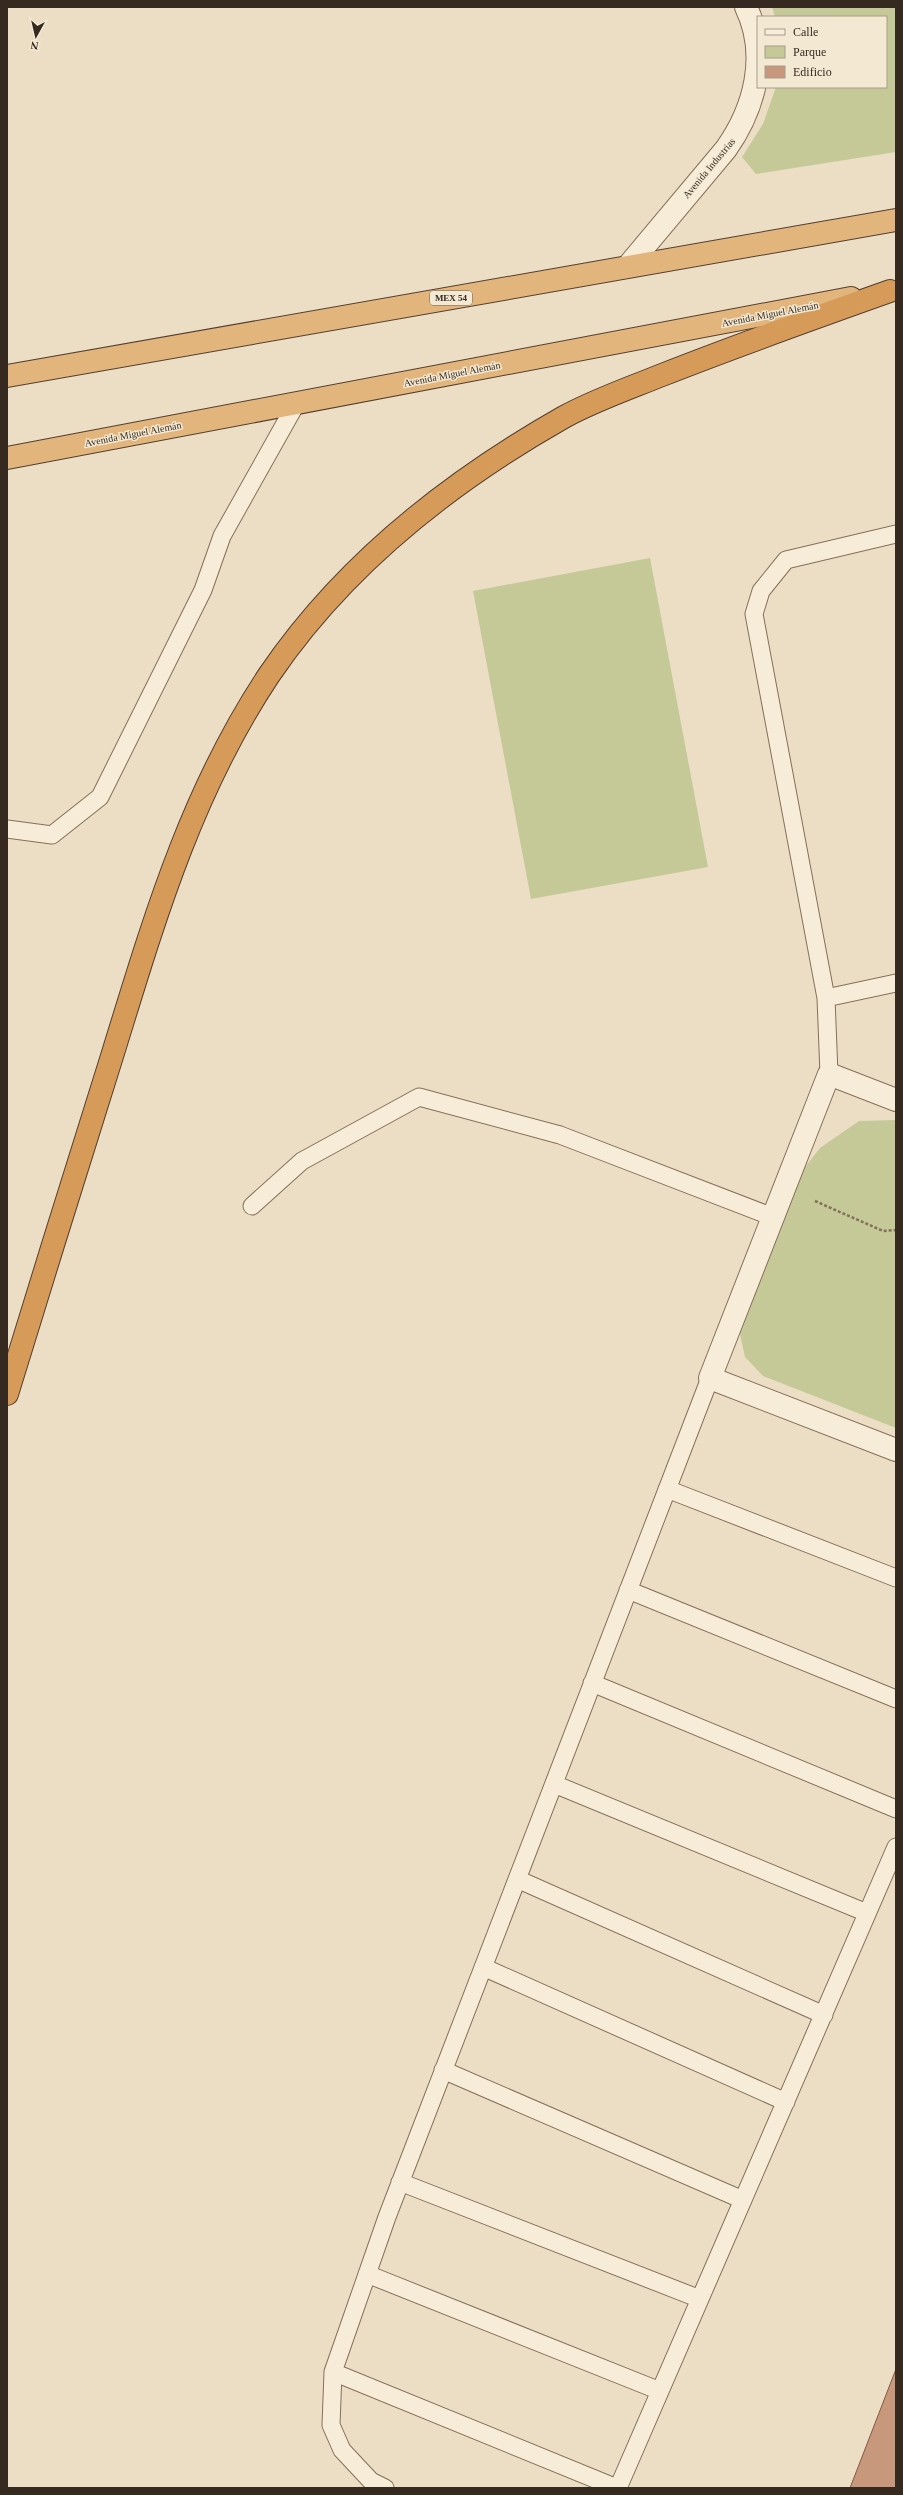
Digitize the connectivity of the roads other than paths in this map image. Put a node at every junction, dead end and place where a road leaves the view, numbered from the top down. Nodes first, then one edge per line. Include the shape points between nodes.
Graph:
1 (746, 7) edge
2 (757, 51) edge
3 (757, 67) edge
4 (896, 220) edge
5 (628, 266) junction
6 (893, 290) edge
7 (7, 376) edge
8 (296, 404) junction
9 (7, 458) edge
10 (896, 534) edge
11 (7, 828) edge
12 (896, 983) edge
13 (826, 998) junction
14 (829, 1074) junction
15 (896, 1100) edge
16 (252, 1206) dead end
17 (773, 1217) junction
18 (710, 1378) junction
19 (7, 1394) edge
20 (896, 1450) edge
21 (667, 1489) junction
22 (896, 1578) edge
23 (628, 1590) junction
24 (592, 1683) junction
25 (896, 1699) edge
26 (554, 1784) junction
27 (896, 1809) edge
28 (896, 1847) edge
29 (517, 1879) junction
30 (868, 1913) junction
31 (483, 1967) junction
32 (824, 2015) junction
33 (443, 2070) junction
34 (786, 2102) junction
35 (400, 2182) junction
36 (743, 2200) junction
37 (367, 2274) junction
38 (700, 2299) junction
39 (333, 2372) junction
40 (660, 2391) junction
41 (386, 2488) edge
42 (618, 2488) edge

1 - 2 street, Avenida Industrias
3 - 5 street, Avenida Industrias via 750,107 740,130
4 - 5 highway, MEX 54
5 - 7 highway, MEX 54
6 - 8 highway, Avenida Miguel Alemán
6 - 19 highway via 725,350 569,414 502,454 436,503 372,554 318,614 270,674 229,741 185,833 152,926
8 - 9 highway, Avenida Miguel Alemán
8 - 11 lane via 222,536 203,590 100,797 52,835
10 - 13 lane via 786,560 761,591 754,614
12 - 13 lane
13 - 14 lane
14 - 15 street
14 - 17 street
16 - 17 lane via 302,1161 419,1097 560,1135
17 - 18 street
18 - 20 street
18 - 21 lane
21 - 22 lane
21 - 23 lane
23 - 24 lane
23 - 25 lane
24 - 26 lane
24 - 27 lane
26 - 29 lane
26 - 30 lane
28 - 30 lane
29 - 31 lane
29 - 32 lane
30 - 32 lane
31 - 33 lane
31 - 34 lane
32 - 34 lane
33 - 35 lane
33 - 36 lane
34 - 36 lane
35 - 37 lane
35 - 38 lane
36 - 38 lane
37 - 39 lane
37 - 40 lane
38 - 40 lane
39 - 41 lane via 331,2425 342,2450 371,2481
39 - 42 lane
40 - 42 lane

